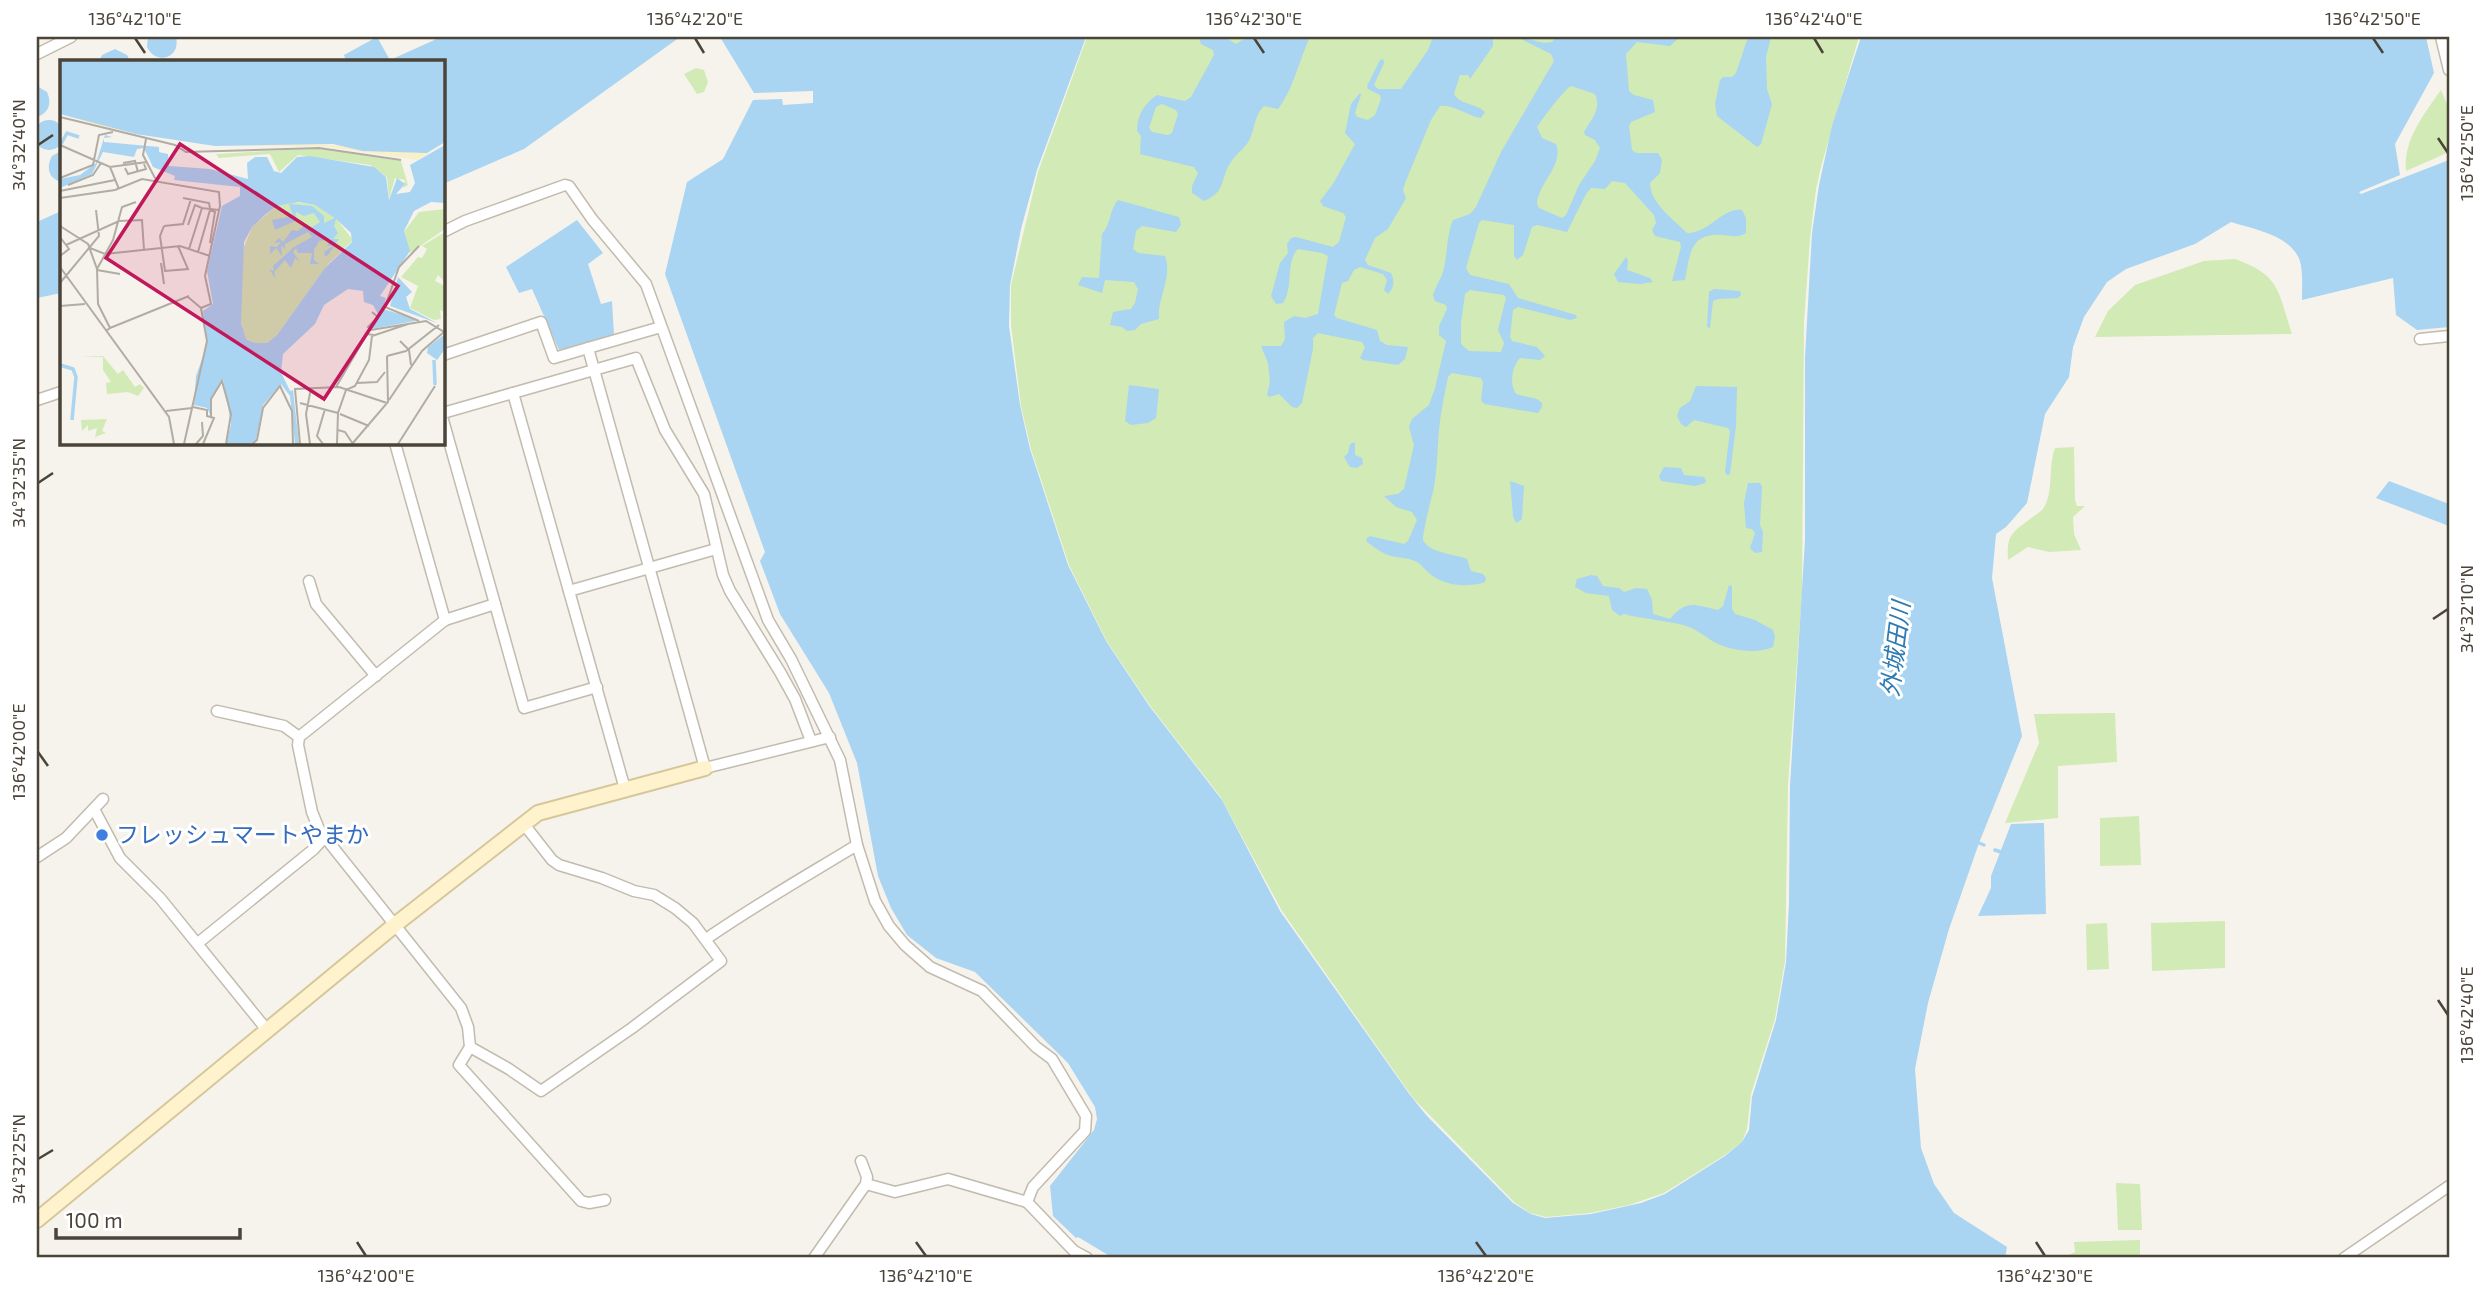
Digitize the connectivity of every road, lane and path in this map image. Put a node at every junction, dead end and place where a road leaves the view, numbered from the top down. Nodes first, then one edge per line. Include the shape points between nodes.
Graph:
1 (71, 37) edge
2 (2441, 37) edge
3 (37, 54) edge
4 (2449, 69) edge
5 (444, 232) edge
6 (661, 327) junction
7 (2449, 335) edge
8 (2420, 340) dead end
9 (588, 348) junction
10 (444, 355) edge
11 (593, 371) junction
12 (60, 392) edge
13 (513, 393) junction
14 (37, 400) edge
15 (444, 413) edge
16 (444, 424) edge
17 (395, 444) edge
18 (716, 549) junction
19 (649, 568) junction
20 (309, 582) dead end
21 (569, 591) junction
22 (495, 604) junction
23 (445, 620) junction
24 (376, 676) junction
25 (597, 687) junction
26 (217, 711) dead end
27 (299, 737) junction
28 (830, 737) junction
29 (811, 741) junction
30 (705, 768) junction
31 (625, 789) junction
32 (103, 799) dead end
33 (94, 809) junction
34 (523, 823) junction
35 (323, 839) junction
36 (857, 845) junction
37 (37, 857) edge
38 (396, 924) junction
39 (706, 939) junction
40 (198, 943) junction
41 (267, 1030) junction
42 (470, 1047) junction
43 (862, 1161) dead end
44 (866, 1184) junction
45 (2449, 1186) edge
46 (605, 1200) dead end
47 (1027, 1202) junction
48 (37, 1220) edge
49 (814, 1258) edge
50 (1087, 1258) edge
51 (2344, 1258) edge

1 - 3 street
2 - 4 street
5 - 6 street via 565,185 646,284
6 - 9 street
6 - 28 street via 768,620
7 - 8 street
9 - 10 street via 554,358 541,322
9 - 11 street
11 - 13 street
11 - 18 street via 636,358 665,430 704,494
11 - 19 street
12 - 14 street
13 - 15 street
13 - 21 street
16 - 22 street
17 - 23 street
18 - 19 street
18 - 29 street via 730,591 795,699
19 - 21 street
19 - 30 street
20 - 24 street via 316,604
21 - 25 street
22 - 23 street
22 - 25 street via 524,708
23 - 24 street
24 - 27 street
25 - 31 street
26 - 27 street via 284,726
27 - 35 street via 312,812
28 - 29 street
28 - 36 street via 841,760
29 - 30 street
30 - 31 street
31 - 34 street via 538,813
32 - 33 street
33 - 37 street via 65,838
33 - 40 street via 120,858
34 - 38 street
34 - 39 street via 559,866 654,895 693,923
35 - 38 street
35 - 40 street
36 - 39 street
36 - 47 street via 876,901 905,946 930,967 982,991 1052,1059 1086,1116 1085,1131 1032,1187
38 - 41 street
38 - 42 street via 461,1008
39 - 42 street via 721,961 541,1091
40 - 41 street
41 - 48 street
42 - 46 street via 459,1065 581,1201
43 - 44 street
44 - 47 street via 895,1192 947,1179
44 - 49 street
45 - 51 street
47 - 50 street via 1074,1251

